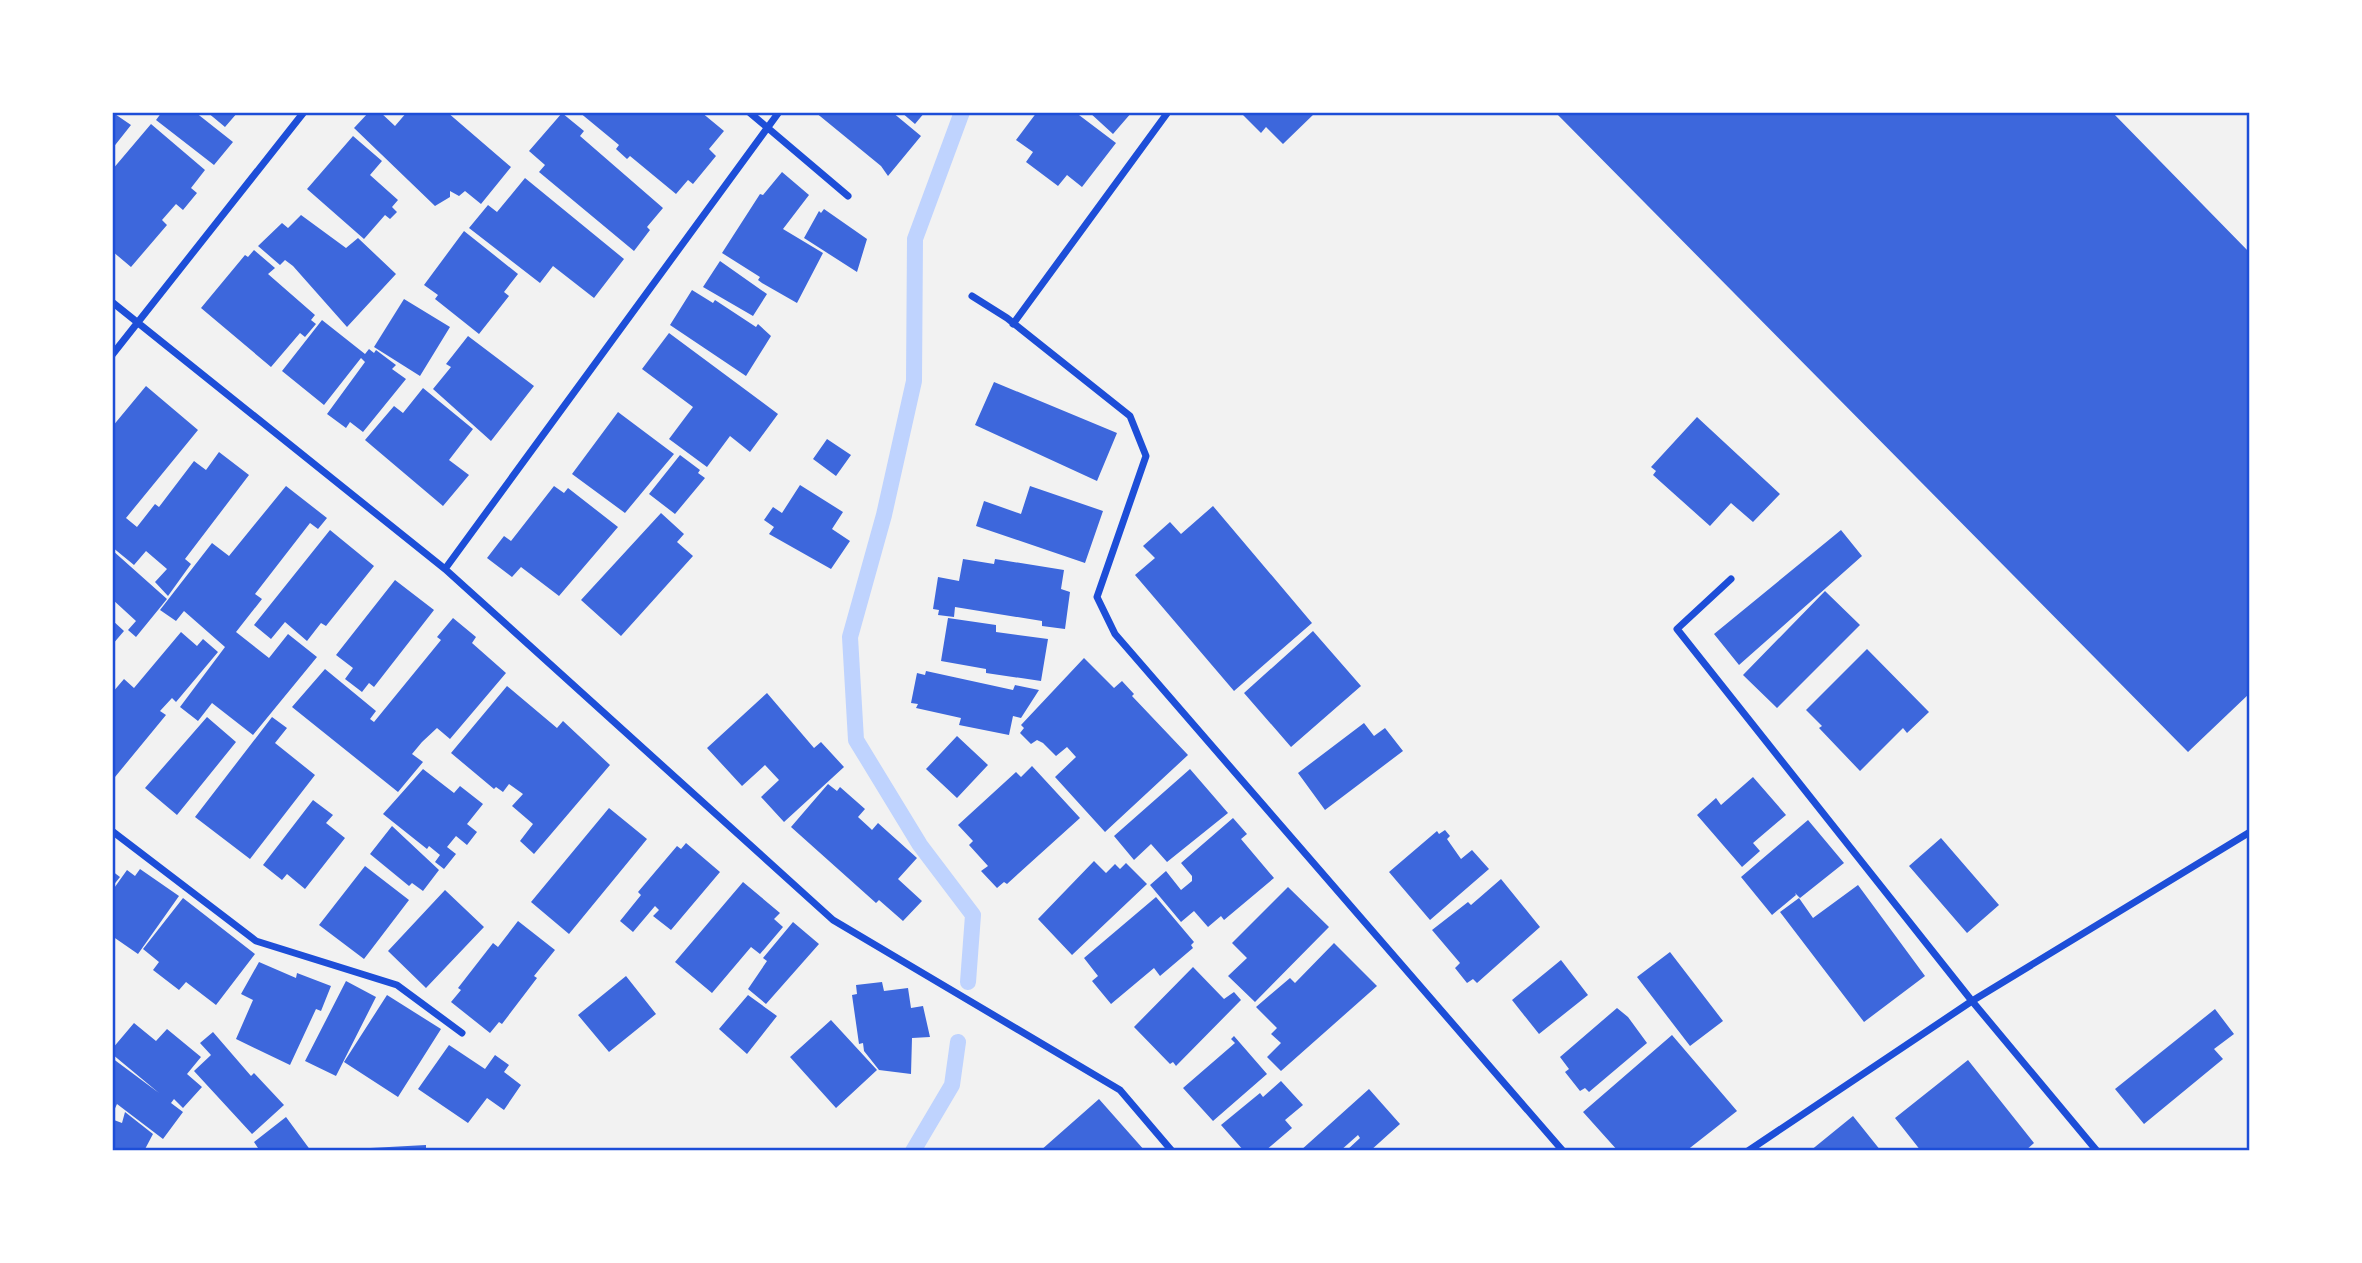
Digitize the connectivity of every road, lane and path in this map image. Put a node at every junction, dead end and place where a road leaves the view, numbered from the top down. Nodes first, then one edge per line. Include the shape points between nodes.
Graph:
1 (304, 112) edge
2 (749, 112) edge
3 (779, 112) edge
4 (1168, 112) edge
5 (767, 127) junction
6 (848, 195) dead end
7 (972, 296) dead end
8 (112, 303) edge
9 (137, 323) junction
10 (1013, 324) junction
11 (112, 355) edge
12 (445, 569) junction
13 (1731, 579) dead end
14 (112, 831) edge
15 (2250, 832) edge
16 (1972, 1001) junction
17 (462, 1033) dead end
18 (1172, 1151) edge
19 (1563, 1151) edge
20 (1748, 1151) edge
21 (2097, 1151) edge

1 - 9 street
2 - 5 street
3 - 5 street
4 - 10 street
5 - 6 street
5 - 12 street
7 - 10 street
8 - 9 street
9 - 11 street
9 - 12 street
10 - 19 street via 1130,416 1146,456 1097,597 1115,634
12 - 18 street via 833,920 1120,1090
13 - 16 street via 1677,629
14 - 17 street via 256,941 397,985
15 - 16 street
16 - 20 street
16 - 21 street

